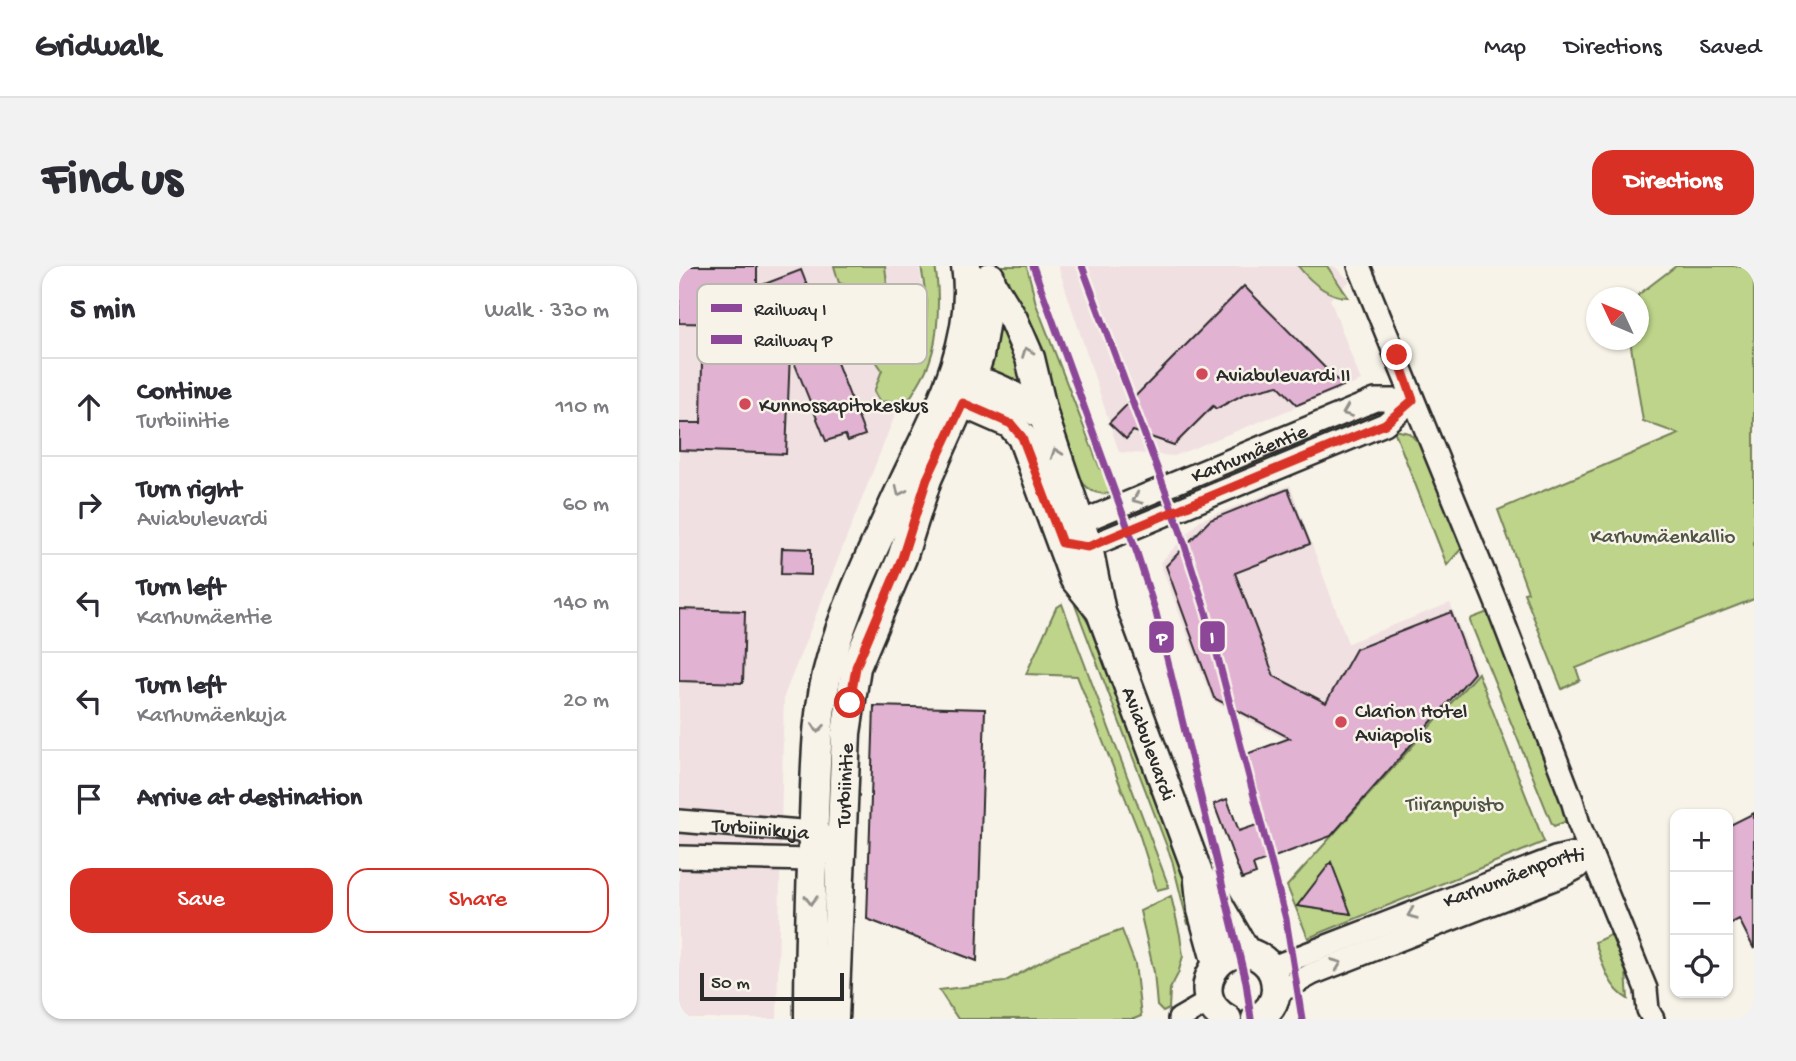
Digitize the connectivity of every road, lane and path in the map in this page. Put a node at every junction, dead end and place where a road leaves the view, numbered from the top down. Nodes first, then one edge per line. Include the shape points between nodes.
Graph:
1 (966, 266) edge
2 (1359, 266) edge
3 (990, 274) edge
4 (960, 389) junction
5 (1413, 400) junction
6 (1044, 417) junction
7 (1077, 537) junction
8 (679, 821) edge
9 (813, 832) junction
10 (842, 845) junction
11 (1591, 854) junction
12 (679, 856) edge
13 (812, 860) junction
14 (1199, 876) junction
15 (1217, 964) junction
16 (1265, 972) junction
17 (1218, 1010) edge
18 (809, 1019) edge
19 (834, 1019) edge
20 (1179, 1019) edge
21 (1256, 1019) edge
22 (1653, 1019) edge

1 - 4 street via 970,291
2 - 5 street
3 - 4 street, Turbiinitie via 979,356
6 -> 3 street, Aviabulevardi via 1030,358
4 - 6 street via 992,387
4 - 7 street, Aviabulevardi via 1011,424 1022,437
4 -> 9 street, Turbiinitie via 932,423 874,546 830,660 817,729
4 - 10 street, Turbiinitie via 902,558 856,667 846,733
5 - 7 street, Karhumäentie via 1385,424
5 - 11 street via 1496,602
7 -> 6 street, Aviabulevardi
7 - 14 street, Aviabulevardi
8 - 9 street, Turbiinikuja
9 - 10 street, Turbiinikuja
9 - 13 street, Turbiinitie
10 - 13 street, Turbiinikuja
10 - 19 street, Turbiinitie
11 - 16 street, Karhumäenportti via 1562,876 1312,974
11 - 22 street via 1646,989
12 - 13 street, Turbiinikuja
13 -> 18 street, Turbiinitie
14 - 15 street, Aviabulevardi via 1202,910
14 - 16 street, Aviabulevardi
15 - 16 street via 1226,957
15 - 17 street via 1207,994
16 - 21 street via 1271,1006
17 - 20 street

